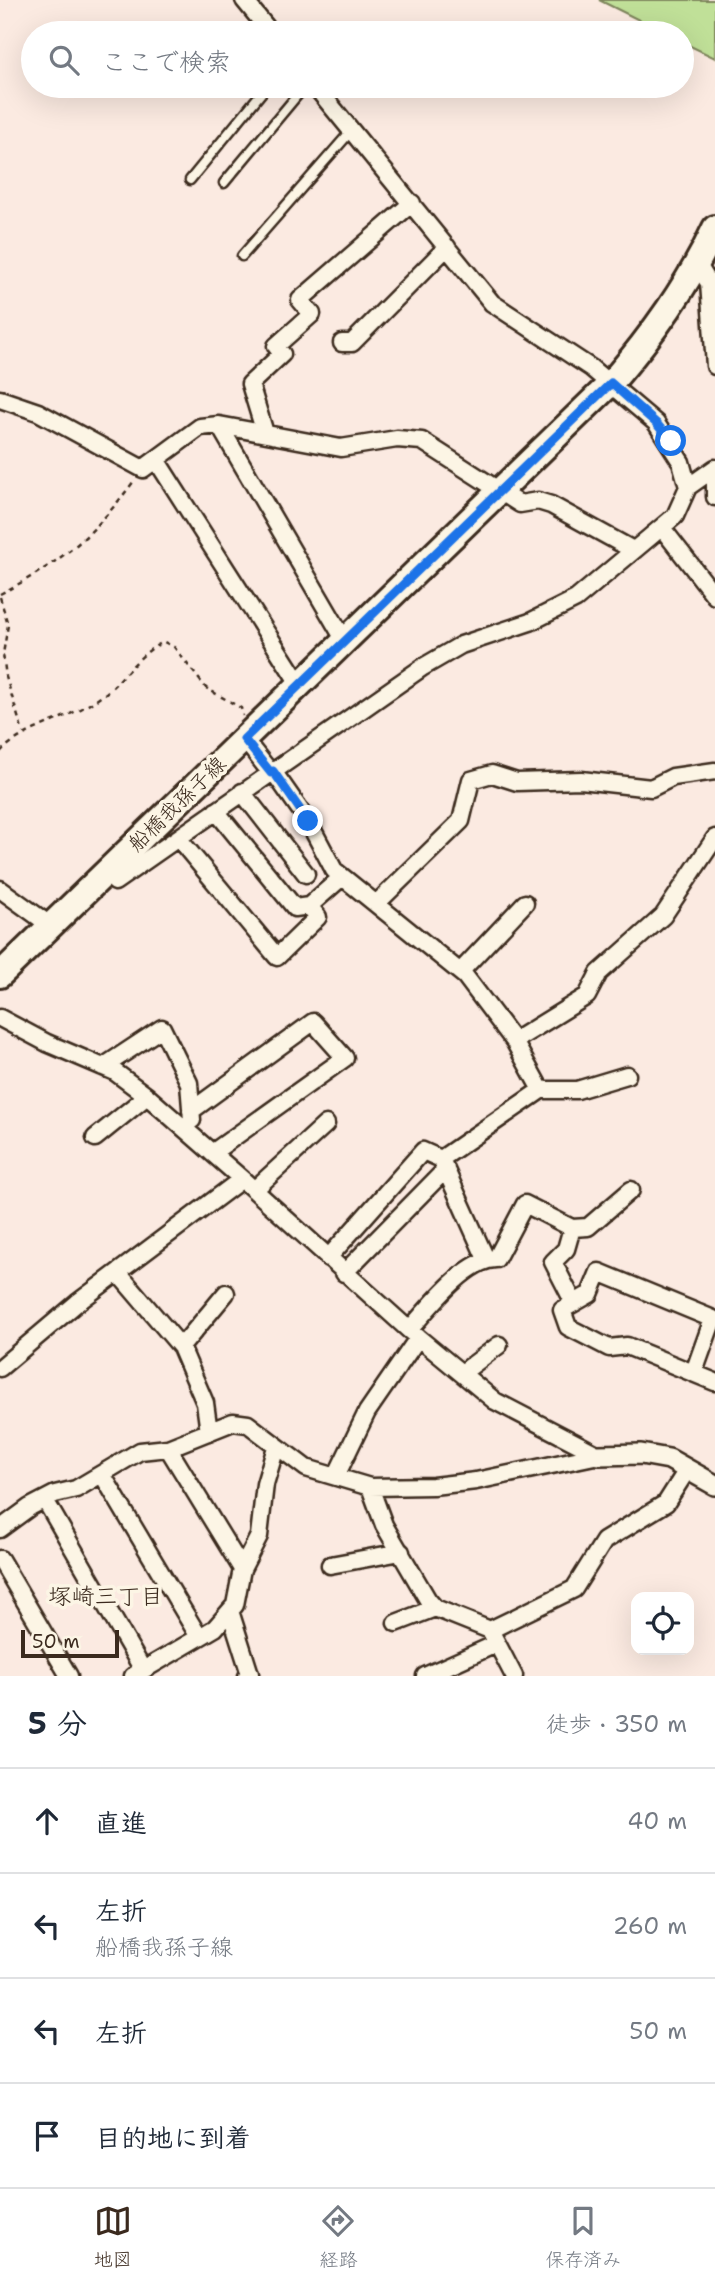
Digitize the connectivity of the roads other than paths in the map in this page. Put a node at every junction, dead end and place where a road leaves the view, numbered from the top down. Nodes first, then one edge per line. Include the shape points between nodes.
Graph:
1 (244, 0) edge
2 (261, 21) edge
3 (257, 98) edge
4 (294, 98) edge
5 (325, 98) edge
6 (352, 130) junction
7 (190, 180) dead end
8 (224, 183) dead end
9 (411, 203) junction
10 (715, 228) edge
11 (447, 247) junction
12 (242, 256) dead end
13 (698, 265) junction
14 (342, 343) dead end
15 (715, 366) edge
16 (611, 383) junction
17 (0, 399) edge
18 (219, 425) junction
19 (265, 433) junction
20 (158, 461) junction
21 (715, 468) edge
22 (715, 484) edge
23 (688, 487) junction
24 (502, 492) junction
25 (715, 497) edge
26 (662, 528) junction
27 (633, 550) junction
28 (715, 596) edge
29 (345, 641) junction
30 (300, 685) junction
31 (247, 736) junction
32 (715, 771) edge
33 (272, 772) junction
34 (242, 793) junction
35 (216, 811) junction
36 (178, 838) junction
37 (715, 838) edge
38 (106, 872) junction
39 (306, 874) dead end
40 (342, 877) junction
41 (0, 889) edge
42 (525, 903) dead end
43 (376, 904) junction
44 (309, 906) junction
45 (51, 926) junction
46 (460, 972) junction
47 (0, 975) edge
48 (0, 1018) edge
49 (514, 1041) junction
50 (103, 1067) junction
51 (626, 1075) dead end
52 (541, 1090) junction
53 (147, 1096) junction
54 (191, 1111) junction
55 (326, 1124) dead end
56 (194, 1136) junction
57 (95, 1138) dead end
58 (212, 1153) junction
59 (444, 1164) junction
60 (248, 1184) junction
61 (631, 1190) dead end
62 (572, 1228) junction
63 (328, 1258) junction
64 (486, 1259) junction
65 (117, 1273) junction
66 (344, 1273) junction
67 (226, 1293) dead end
68 (574, 1303) junction
69 (413, 1334) junction
70 (499, 1345) dead end
71 (181, 1347) junction
72 (1, 1365) edge
73 (694, 1372) junction
74 (462, 1373) junction
75 (715, 1382) edge
76 (209, 1432) junction
77 (276, 1447) junction
78 (168, 1448) junction
79 (599, 1455) junction
80 (687, 1471) junction
81 (102, 1474) junction
82 (336, 1476) junction
83 (715, 1485) edge
84 (370, 1487) junction
85 (45, 1500) junction
86 (0, 1529) edge
87 (401, 1552) junction
88 (0, 1559) edge
89 (330, 1564) dead end
90 (242, 1569) junction
91 (435, 1608) junction
92 (230, 1611) junction
93 (396, 1623) dead end
94 (199, 1637) junction
95 (493, 1637) junction
96 (138, 1674) edge
97 (69, 1676) edge
98 (247, 1676) edge
99 (425, 1676) edge
100 (514, 1676) edge

1 - 2 street
3 - 7 lane
4 - 8 lane
5 - 6 street
6 - 9 street
6 - 12 lane
9 - 11 street
9 - 19 street via 300,300 312,314 276,346 282,354 250,384
10 - 13 main road, 船橋我孫子線
11 - 14 street via 352,343
11 - 16 street via 492,303
13 - 15 street via 709,283
13 - 16 main road, 船橋我孫子線 via 663,320
16 - 23 street via 671,441
16 - 24 main road, 船橋我孫子線
17 - 20 street via 37,412 143,470
18 - 19 street
18 - 20 street via 200,427
18 - 29 street
19 - 24 street via 341,448 397,439 422,441
20 - 30 street
21 - 23 street
22 - 25 street
23 - 26 street via 675,516
24 - 27 street via 525,505 538,501 551,505
24 - 29 main road, 船橋我孫子線
26 - 27 street
26 - 28 street
27 - 33 street via 576,599 530,622 461,645
29 - 30 main road, 船橋我孫子線
30 - 31 main road, 船橋我孫子線
31 - 33 street
31 - 38 main road, 船橋我孫子線
32 - 43 street via 673,777 651,788 581,780 517,782 492,774 471,780 461,821
33 - 34 street
33 - 40 street
34 - 35 street
34 - 39 street
35 - 36 street
35 - 44 street via 295,908
36 - 38 street via 116,882
36 - 44 street via 277,957 318,917
37 - 49 street via 663,916 599,973 587,996
38 - 45 main road, 船橋我孫子線
40 - 43 street
40 - 44 street
41 - 45 street
42 - 46 street
43 - 46 street
45 - 47 main road, 船橋我孫子線
46 - 49 street
48 - 50 street
49 - 52 street
50 - 53 street
50 - 54 street via 162,1028 189,1083
51 - 52 street via 577,1090
52 - 59 street
53 - 56 street
53 - 57 street
54 - 56 street
54 - 58 street via 313,1022 345,1058
55 - 60 street
56 - 58 street
58 - 60 street
59 - 63 street via 423,1151
59 - 64 street
59 - 66 street
60 - 63 street
60 - 65 street
61 - 62 street via 588,1227
62 - 64 street via 526,1204 496,1259
62 - 68 street via 566,1249 553,1262
63 - 66 street
64 - 69 street via 450,1285
65 - 71 street
65 - 72 street
66 - 69 street
67 - 71 street
68 - 73 street via 562,1310 568,1327 608,1348 627,1346
68 - 73 street via 590,1294 599,1272 713,1319
69 - 74 street
69 - 82 street
70 - 74 street
71 - 76 street via 205,1404
73 - 75 street
74 - 79 street via 495,1401
76 - 77 street via 233,1423 248,1424
76 - 78 street
77 - 82 street via 306,1468
77 - 90 street via 265,1484 259,1536
78 - 81 street via 140,1451
78 - 90 street
79 - 80 street via 669,1459
79 - 84 street via 476,1480
80 - 83 street
80 - 95 street via 666,1503 604,1541 575,1589
81 - 85 street
81 - 94 street
82 - 84 street
84 - 87 street via 384,1525
85 - 86 street
85 - 96 street
87 - 89 street
87 - 91 street
88 - 97 street
90 - 92 street
91 - 93 street
91 - 95 street
92 - 94 street
92 - 98 street
94 - 96 street
95 - 99 street
95 - 100 street

